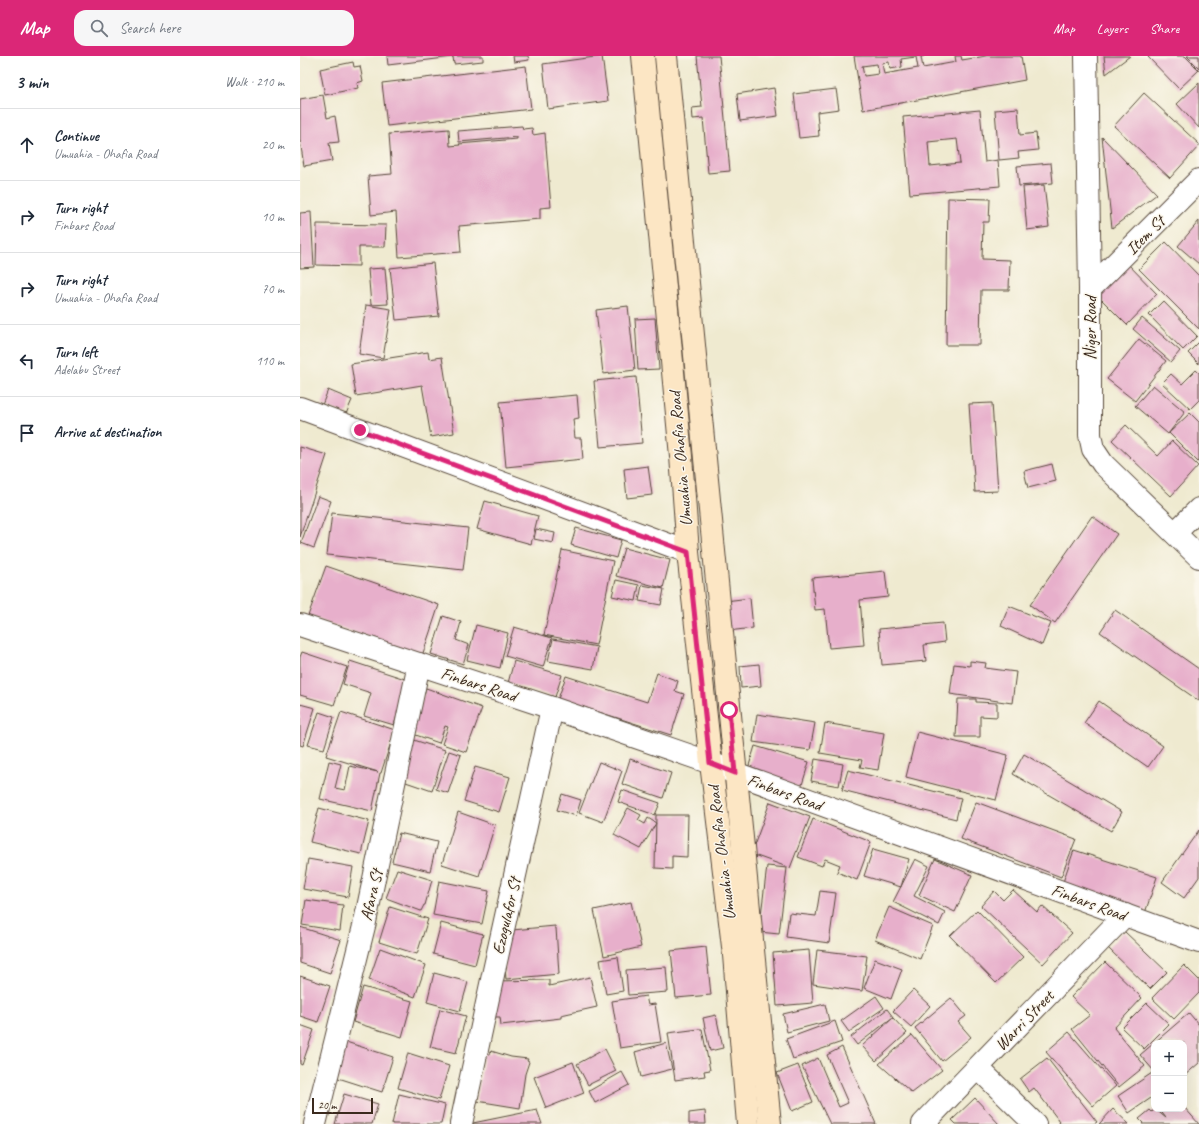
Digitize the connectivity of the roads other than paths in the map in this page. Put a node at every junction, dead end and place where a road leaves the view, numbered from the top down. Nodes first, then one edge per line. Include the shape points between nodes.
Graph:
1 (642, 56) edge
2 (666, 56) edge
3 (1086, 56) edge
4 (1199, 180) edge
5 (1090, 289) junction
6 (300, 408) edge
7 (1199, 509) edge
8 (1175, 533) junction
9 (688, 552) junction
10 (1199, 557) edge
11 (300, 625) edge
12 (419, 664) junction
13 (552, 708) junction
14 (710, 763) junction
15 (735, 773) junction
16 (1125, 915) junction
17 (1199, 942) edge
18 (978, 1068) junction
19 (315, 1124) edge
20 (461, 1124) edge
21 (748, 1124) edge
22 (770, 1124) edge
23 (923, 1124) edge
24 (1035, 1124) edge

1 - 9 main road, Umuahia - Ohafia Road
2 - 15 main road, Umuahia - Ohafia Road
3 - 5 street, Niger Road
4 - 5 street, Item St
5 - 8 street, Niger Road via 1090,434 1094,449 1102,464
6 - 9 street
7 - 8 street
8 - 10 street, Niger Road
9 - 14 main road, Umuahia - Ohafia Road
11 - 12 street, Finbars Road
12 - 13 street, Finbars Road
12 - 19 street, Afara St via 365,922
13 - 14 street, Finbars Road
13 - 20 street, Ezogulafor St
14 - 15 street, Finbars Road
14 - 21 main road, Umuahia - Ohafia Road via 734,955
15 - 16 street, Finbars Road
15 - 22 main road, Umuahia - Ohafia Road
16 - 17 street, Finbars Road
16 - 18 street, Warri Street
18 - 23 street, Warri Street
18 - 24 street

